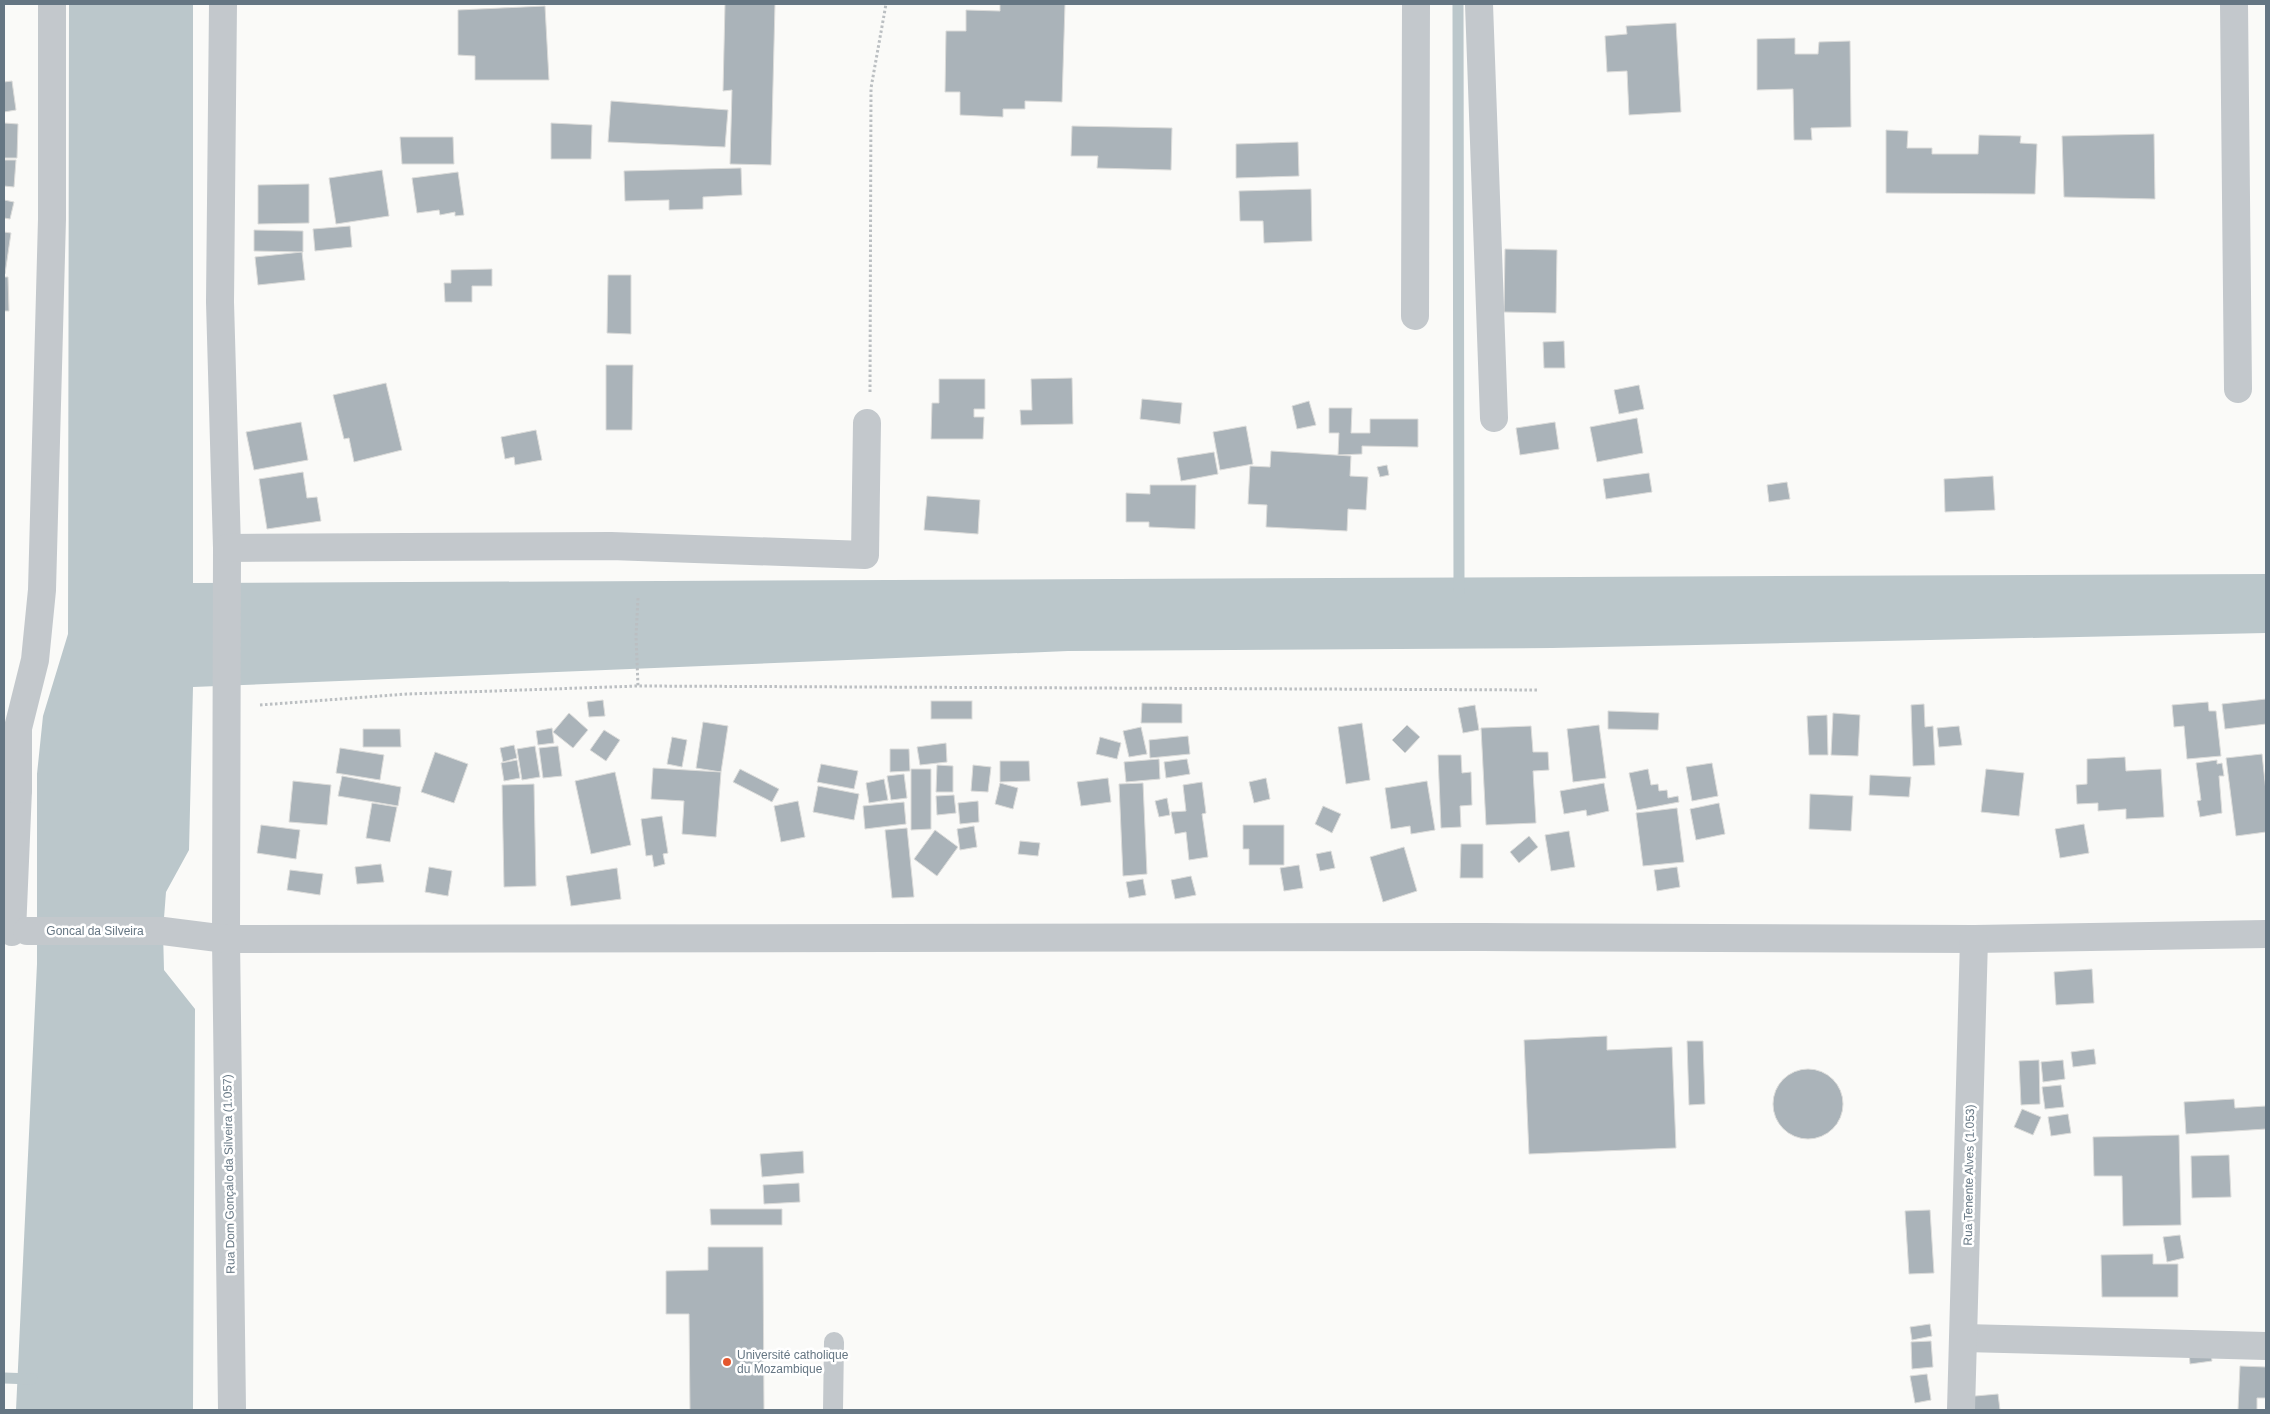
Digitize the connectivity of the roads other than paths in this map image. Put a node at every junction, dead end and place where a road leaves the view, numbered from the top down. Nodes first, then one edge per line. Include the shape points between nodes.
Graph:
1 (52, 4) edge
2 (223, 4) edge
3 (1416, 4) edge
4 (1479, 4) edge
5 (2234, 4) edge
6 (1415, 316) dead end
7 (2238, 390) dead end
8 (1494, 418) dead end
9 (867, 423) road end
10 (227, 548) junction
11 (11, 788) edge
12 (2266, 934) edge
13 (226, 939) junction
14 (1974, 939) junction
15 (1964, 1338) junction
16 (834, 1342) dead end
17 (2266, 1346) edge
18 (232, 1410) edge
19 (833, 1410) edge
20 (1961, 1410) edge

1 - 11 street via 52,219 42,590 35,660 18,728
2 - 10 street, Rua Dom Gonçalo da Silveira (1.057) via 220,302
3 - 6 street
4 - 8 street
5 - 7 street
9 - 10 street via 865,555 611,546
10 - 13 street, Rua Dom Gonçalo da Silveira (1.057)
11 - 13 street, Goncal da Silveira via 20,931 163,931
12 - 14 street, Goncal da Silveira
13 - 14 street, Goncal da Silveira
13 - 18 street, Rua Dom Gonçalo da Silveira (1.057)
14 - 15 street, Rua Tenente Alves (1.053)
15 - 17 street
15 - 20 street, Rua Tenente Alves (1.053)
16 - 19 lane

